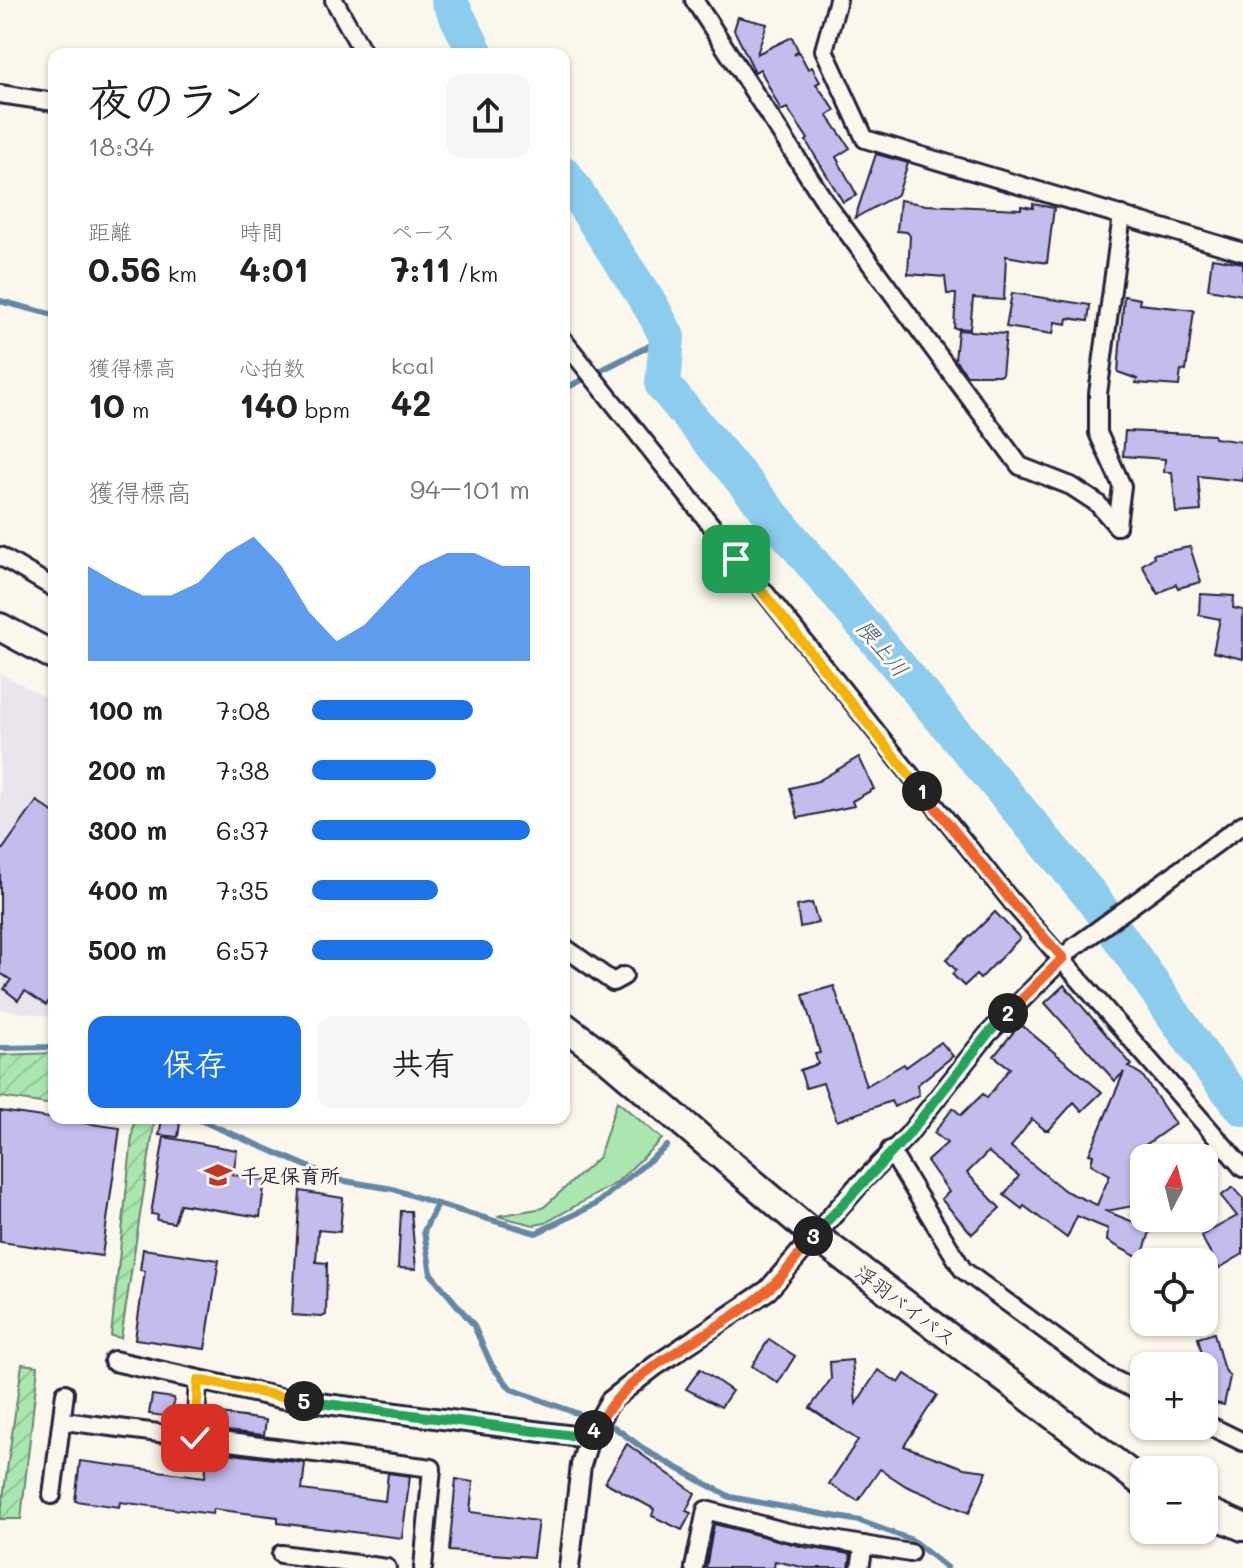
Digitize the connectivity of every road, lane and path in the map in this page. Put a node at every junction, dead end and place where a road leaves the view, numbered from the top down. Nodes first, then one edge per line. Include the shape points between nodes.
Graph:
1 (334, 0) edge
2 (694, 0) edge
3 (838, 0) edge
4 (361, 48) edge
5 (0, 94) edge
6 (48, 101) edge
7 (1122, 215) junction
8 (1243, 252) edge
9 (570, 349) edge
10 (0, 556) edge
11 (48, 584) edge
12 (0, 627) edge
13 (48, 653) edge
14 (1243, 824) edge
15 (570, 951) edge
16 (1068, 953) junction
17 (624, 976) dead end
18 (570, 1030) edge
19 (890, 1150) junction
20 (1243, 1168) edge
21 (857, 1187) joint
22 (814, 1235) junction
23 (114, 1361) dead end
24 (198, 1380) junction
25 (1130, 1387) edge
26 (65, 1393) dead end
27 (64, 1421) junction
28 (1218, 1430) edge
29 (195, 1438) junction
30 (589, 1438) junction
31 (1243, 1442) edge
32 (1130, 1473) edge
33 (52, 1495) dead end
34 (1218, 1516) edge
35 (1243, 1527) edge
36 (864, 1545) junction
37 (910, 1553) dead end
38 (281, 1554) dead end
39 (387, 1568) edge
40 (423, 1568) edge
41 (569, 1568) edge
42 (694, 1568) edge
43 (860, 1568) edge

1 - 4 street
2 - 7 street via 828,206 1020,466 1071,486 1097,503 1117,526 1122,486 1098,433 1098,394
3 - 7 street via 824,50 865,139
5 - 6 street
7 - 8 street
9 - 16 street via 1002,890
10 - 11 street
12 - 13 highway
14 - 16 street
15 - 17 street via 613,982
16 - 19 street via 987,1035 908,1135
16 - 20 street
18 - 22 highway, 浮羽バイパス
19 - 21 street
19 - 25 street via 963,1270 1107,1376
21 - 22 street
22 - 30 street via 768,1290 610,1401
22 - 32 highway, 浮羽バイパス
23 - 24 street
24 - 29 street
24 - 30 street via 280,1398
26 - 27 street
27 - 29 street
27 - 33 street
28 - 31 street
29 - 40 street via 432,1468
30 - 41 street
34 - 35 highway
36 - 37 street
36 - 42 street via 706,1510
36 - 43 street
38 - 39 street

